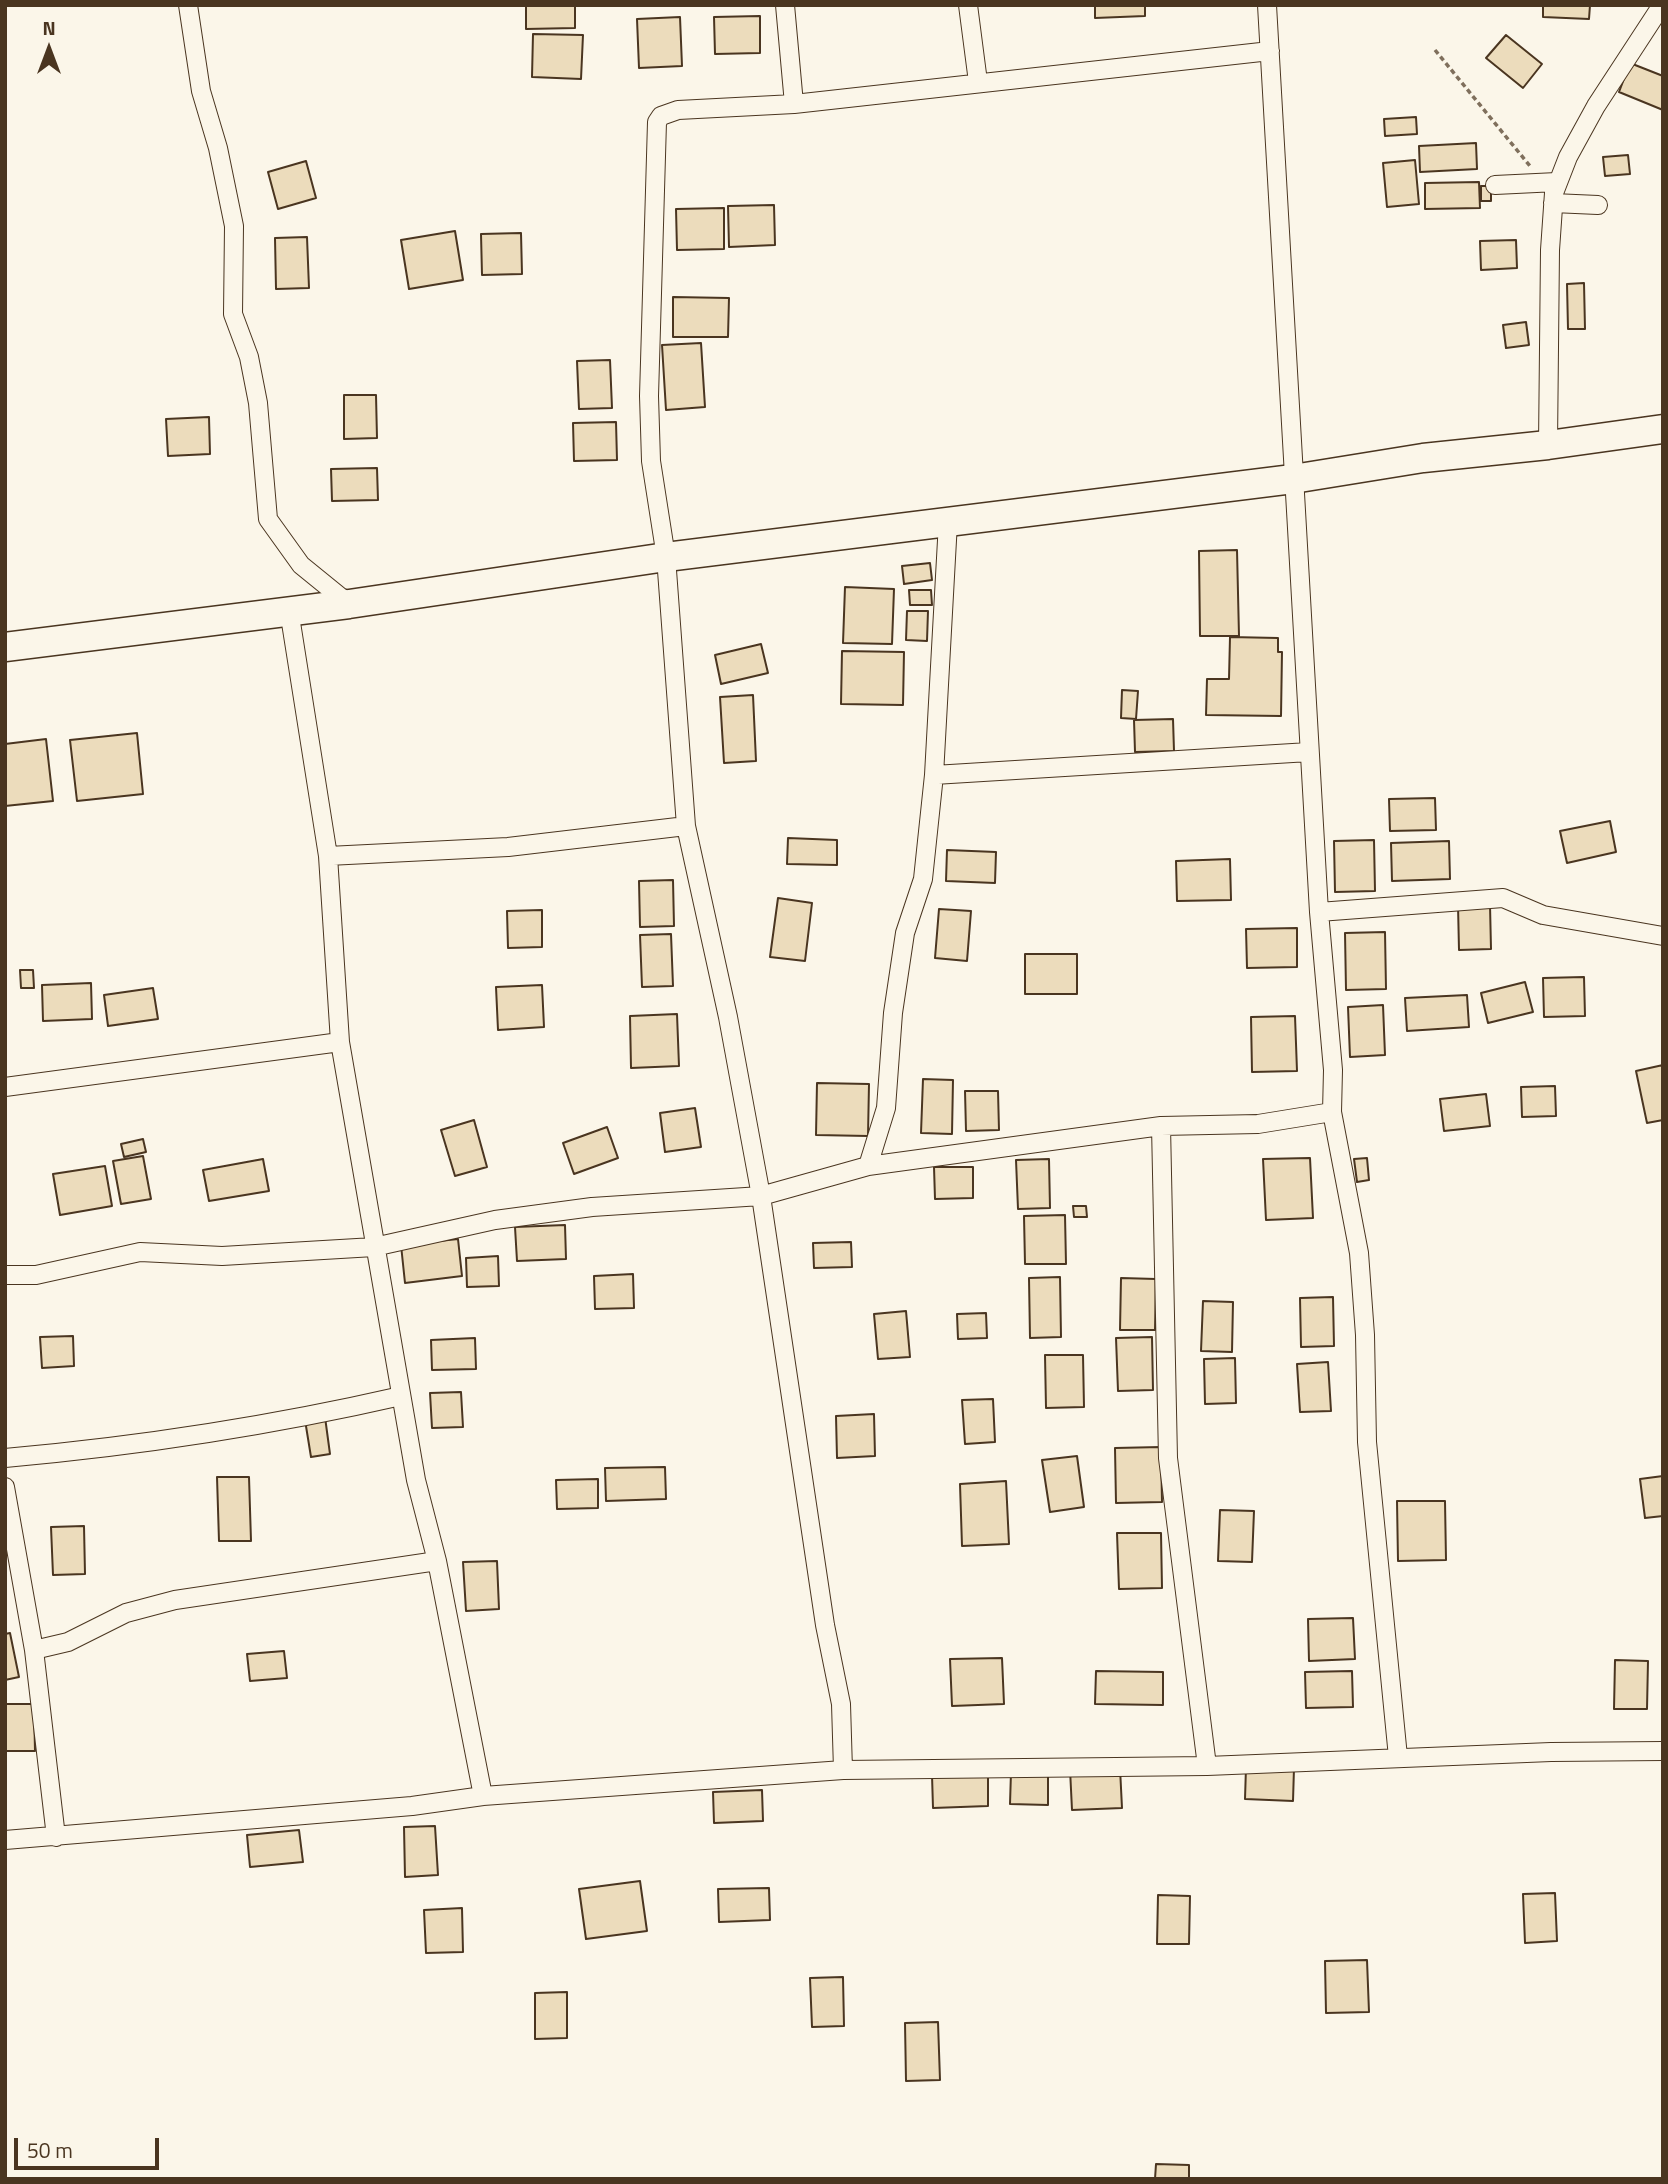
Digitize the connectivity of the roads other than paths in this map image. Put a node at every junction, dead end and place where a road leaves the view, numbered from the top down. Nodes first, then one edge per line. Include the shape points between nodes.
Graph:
1 (188, 5) edge
2 (785, 5) edge
3 (968, 5) edge
4 (1268, 5) edge
5 (1662, 5) edge
6 (1269, 51) junction
7 (978, 82) junction
8 (794, 104) junction
9 (1550, 181) junction
10 (1495, 185) dead end
11 (1553, 203) junction
12 (1598, 205) dead end
13 (1663, 429) edge
14 (1548, 445) junction
15 (1293, 479) junction
16 (948, 522) junction
17 (666, 557) junction
18 (349, 604) junction
19 (289, 610) junction
20 (5, 647) edge
21 (1309, 752) junction
22 (934, 775) junction
23 (686, 826) junction
24 (328, 856) junction
25 (1319, 912) junction
26 (1663, 936) edge
27 (340, 1042) junction
28 (5, 1087) edge
29 (1332, 1112) junction
30 (1161, 1126) junction
31 (869, 1166) junction
32 (761, 1196) junction
33 (374, 1247) junction
34 (5, 1275) edge
35 (401, 1396) junction
36 (5, 1458) edge
37 (5, 1487) edge
38 (437, 1562) junction
39 (34, 1650) junction
40 (1663, 1751) edge
41 (1398, 1757) junction
42 (1207, 1766) junction
43 (842, 1770) junction
44 (483, 1796) junction
45 (56, 1837) junction
46 (5, 1840) edge

1 - 18 street via 201,90 234,226 233,314 249,357 258,403 268,519 301,565
2 - 8 street
3 - 7 street
4 - 6 street
5 - 9 street
6 - 7 street
6 - 15 street
7 - 8 street
8 - 17 street via 678,110 657,122 649,396 651,461
9 - 10 street
9 - 11 street
11 - 12 street
11 - 14 street
13 - 14 main road
14 - 15 main road via 1423,458
15 - 16 main road
15 - 21 street
16 - 17 main road
16 - 22 street
17 - 18 main road
17 - 23 street
18 - 19 main road
19 - 20 main road
19 - 24 street
21 - 22 street
21 - 25 street
22 - 31 street via 923,879 903,946 886,1108
23 - 24 street via 508,847
23 - 32 street
24 - 27 street
25 - 26 street via 1503,898 1543,915
25 - 29 street via 1333,1070
27 - 28 street
27 - 33 street
29 - 30 street via 1258,1124
29 - 41 street via 1359,1253 1367,1442
30 - 31 street
30 - 42 street via 1168,1458
31 - 32 street
32 - 33 street via 495,1220
32 - 43 street via 825,1625 841,1704
33 - 34 street via 222,1256 139,1252 36,1275
33 - 35 street
35 - 36 street via 255,1427
35 - 38 street via 415,1480
37 - 39 street
38 - 39 street via 175,1600 126,1613 68,1642
38 - 44 street
39 - 45 street
40 - 41 street
41 - 42 street
42 - 43 street
43 - 44 street
44 - 45 street
45 - 46 street

